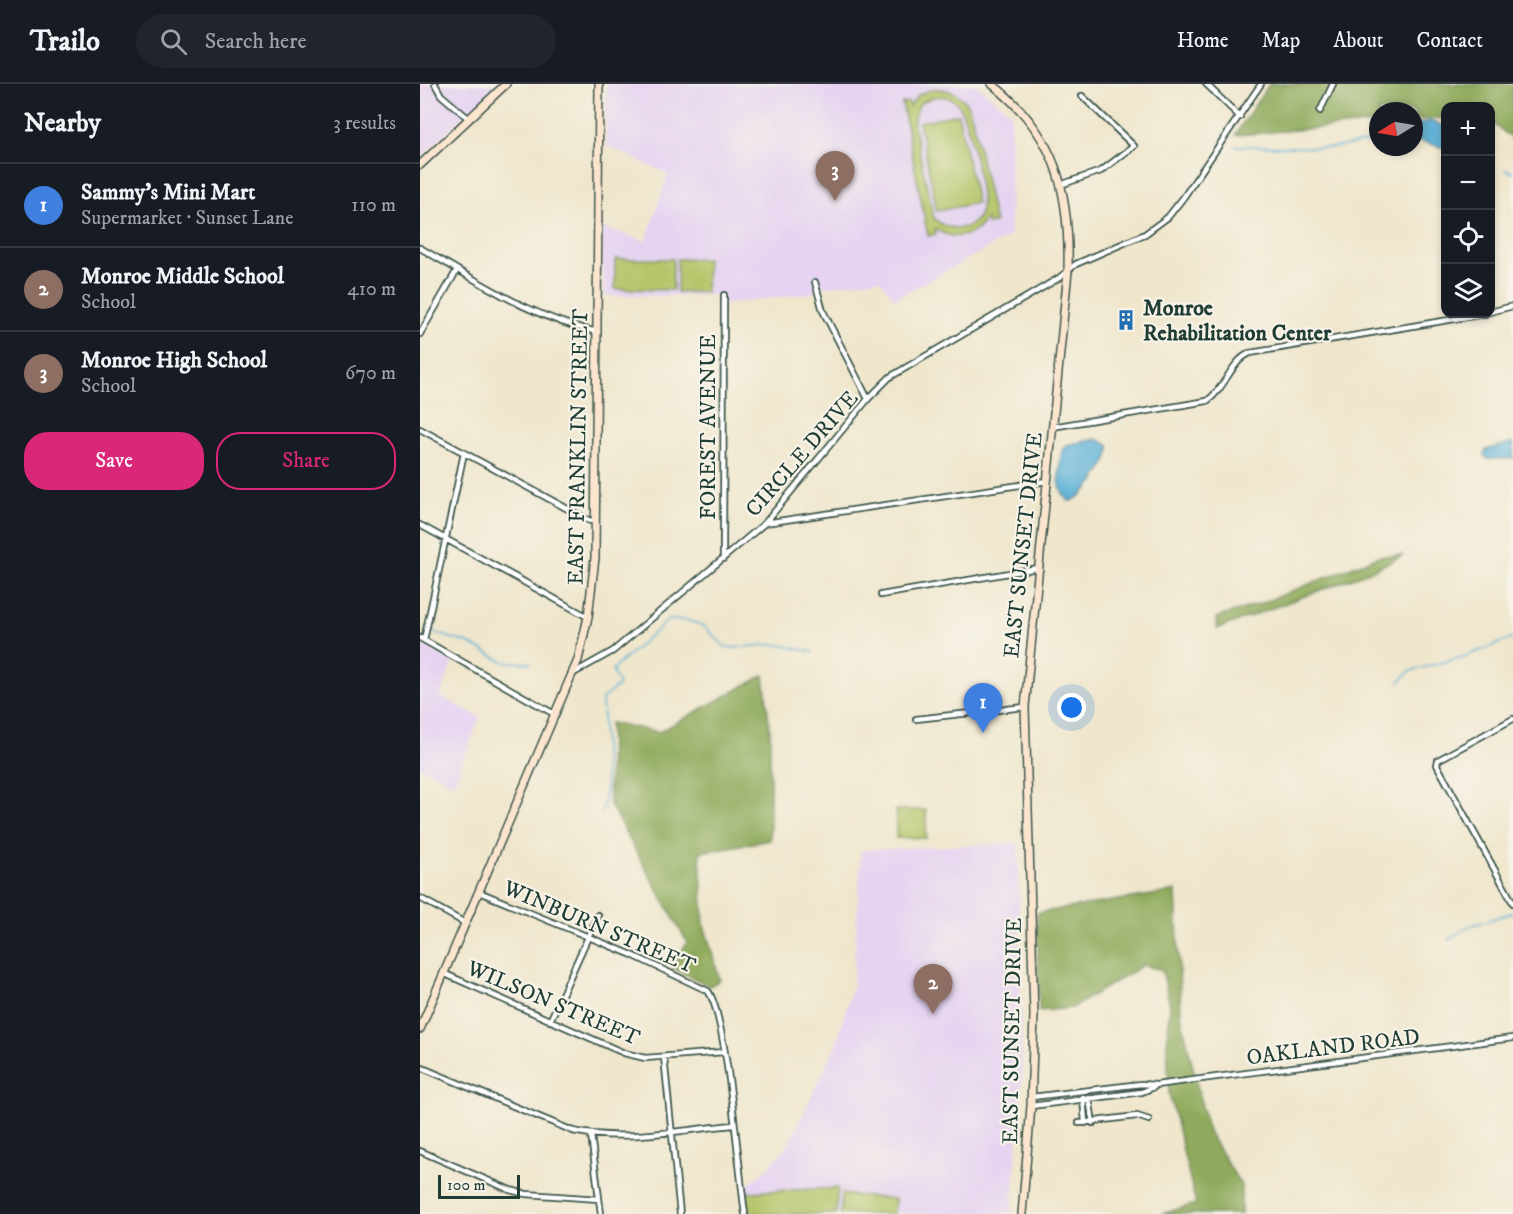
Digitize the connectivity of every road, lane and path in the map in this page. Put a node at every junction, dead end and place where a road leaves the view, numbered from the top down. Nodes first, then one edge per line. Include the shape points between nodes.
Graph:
1 (435, 84) edge
2 (506, 84) edge
3 (599, 84) edge
4 (992, 84) edge
5 (1206, 84) edge
6 (1261, 84) edge
7 (1333, 84) edge
8 (1082, 96) dead end
9 (1320, 111) dead end
10 (1240, 117) junction
11 (468, 118) junction
12 (420, 165) edge
13 (1063, 184) junction
14 (420, 248) edge
15 (457, 270) junction
16 (1068, 271) junction
17 (815, 282) dead end
18 (724, 295) dead end
19 (1513, 306) edge
20 (1495, 311) edge
21 (1461, 318) edge
22 (598, 332) junction
23 (420, 334) edge
24 (868, 399) junction
25 (1052, 427) junction
26 (420, 429) edge
27 (464, 453) junction
28 (1047, 481) junction
29 (596, 522) junction
30 (765, 523) junction
31 (420, 525) edge
32 (446, 541) junction
33 (723, 559) junction
34 (1038, 568) junction
35 (881, 595) dead end
36 (588, 617) junction
37 (422, 639) edge
38 (572, 674) junction
39 (1025, 707) junction
40 (556, 715) junction
41 (916, 719) dead end
42 (1513, 719) edge
43 (479, 892) junction
44 (420, 898) edge
45 (1513, 903) edge
46 (598, 915) dead end
47 (465, 923) junction
48 (587, 937) junction
49 (443, 973) junction
50 (550, 1021) junction
51 (420, 1029) edge
52 (1513, 1038) edge
53 (724, 1052) junction
54 (664, 1057) junction
55 (420, 1067) edge
56 (1156, 1085) junction
57 (1084, 1091) junction
58 (1032, 1097) junction
59 (1090, 1099) junction
60 (1082, 1100) junction
61 (1031, 1106) junction
62 (1149, 1120) dead end
63 (1092, 1123) junction
64 (733, 1125) junction
65 (672, 1131) junction
66 (591, 1135) junction
67 (420, 1151) edge
68 (599, 1199) junction
69 (601, 1214) edge
70 (680, 1214) edge
71 (745, 1214) edge
72 (1022, 1214) edge

1 - 11 street via 441,95
2 - 11 street
3 - 22 street, EAST FRANKLIN STREET
4 - 13 street, EAST SUNSET DRIVE via 1036,128
5 - 10 street
6 - 10 street, CIRCLE DRIVE
7 - 9 street
8 - 13 street via 1134,146 1101,171
10 - 16 street, CIRCLE DRIVE via 1168,216 1145,234
11 - 12 street
13 - 16 street, EAST SUNSET DRIVE via 1068,218
14 - 15 street
15 - 22 street via 550,318
15 - 23 street
16 - 24 street, CIRCLE DRIVE via 890,377
16 - 25 street, EAST SUNSET DRIVE
17 - 24 street via 823,311
18 - 33 street, FOREST AVENUE
19 - 20 street
21 - 25 street via 1250,353 1242,356 1221,388 1207,401
22 - 29 street, EAST FRANKLIN STREET
24 - 30 street, CIRCLE DRIVE
25 - 28 street, EAST SUNSET DRIVE
26 - 27 street
27 - 29 street
27 - 32 street
28 - 30 street
28 - 34 street, EAST SUNSET DRIVE
29 - 36 street, EAST FRANKLIN STREET
30 - 33 street, CIRCLE DRIVE
31 - 32 street
32 - 36 street
32 - 37 street
33 - 38 street, CIRCLE DRIVE via 613,651
34 - 35 street
34 - 39 street, EAST SUNSET DRIVE
36 - 38 street, EAST FRANKLIN STREET
37 - 40 street
38 - 40 street, EAST FRANKLIN STREET
39 - 41 street
39 - 58 street, EAST SUNSET DRIVE via 1034,1015
40 - 43 street, EAST FRANKLIN STREET
42 - 45 street via 1438,760 1439,770
43 - 47 street, EAST FRANKLIN STREET
43 - 48 street, WINBURN STREET
44 - 47 street
46 - 48 street
47 - 49 street, EAST FRANKLIN STREET
48 - 50 street
48 - 53 street, WINBURN STREET via 708,992 715,1004
49 - 50 street, WILSON STREET
49 - 51 street, EAST FRANKLIN STREET
50 - 54 street, WILSON STREET via 624,1053
52 - 56 street, OAKLAND ROAD
53 - 54 street, WILSON STREET
53 - 64 street
54 - 65 street
55 - 66 street
56 - 57 street, OAKLAND ROAD
56 - 59 street, OAKLAND ROAD via 1142,1092
57 - 58 street, OAKLAND ROAD
57 - 59 street
57 - 60 street
58 - 61 street, EAST SUNSET DRIVE
59 - 60 street, OAKLAND ROAD
59 - 63 street
60 - 61 street, OAKLAND ROAD
60 - 63 street via 1082,1123
61 - 72 street, EAST SUNSET DRIVE
62 - 63 street via 1137,1116
64 - 65 street
64 - 71 street
65 - 66 street
65 - 70 street
66 - 68 street
67 - 68 street via 510,1190
68 - 69 street

